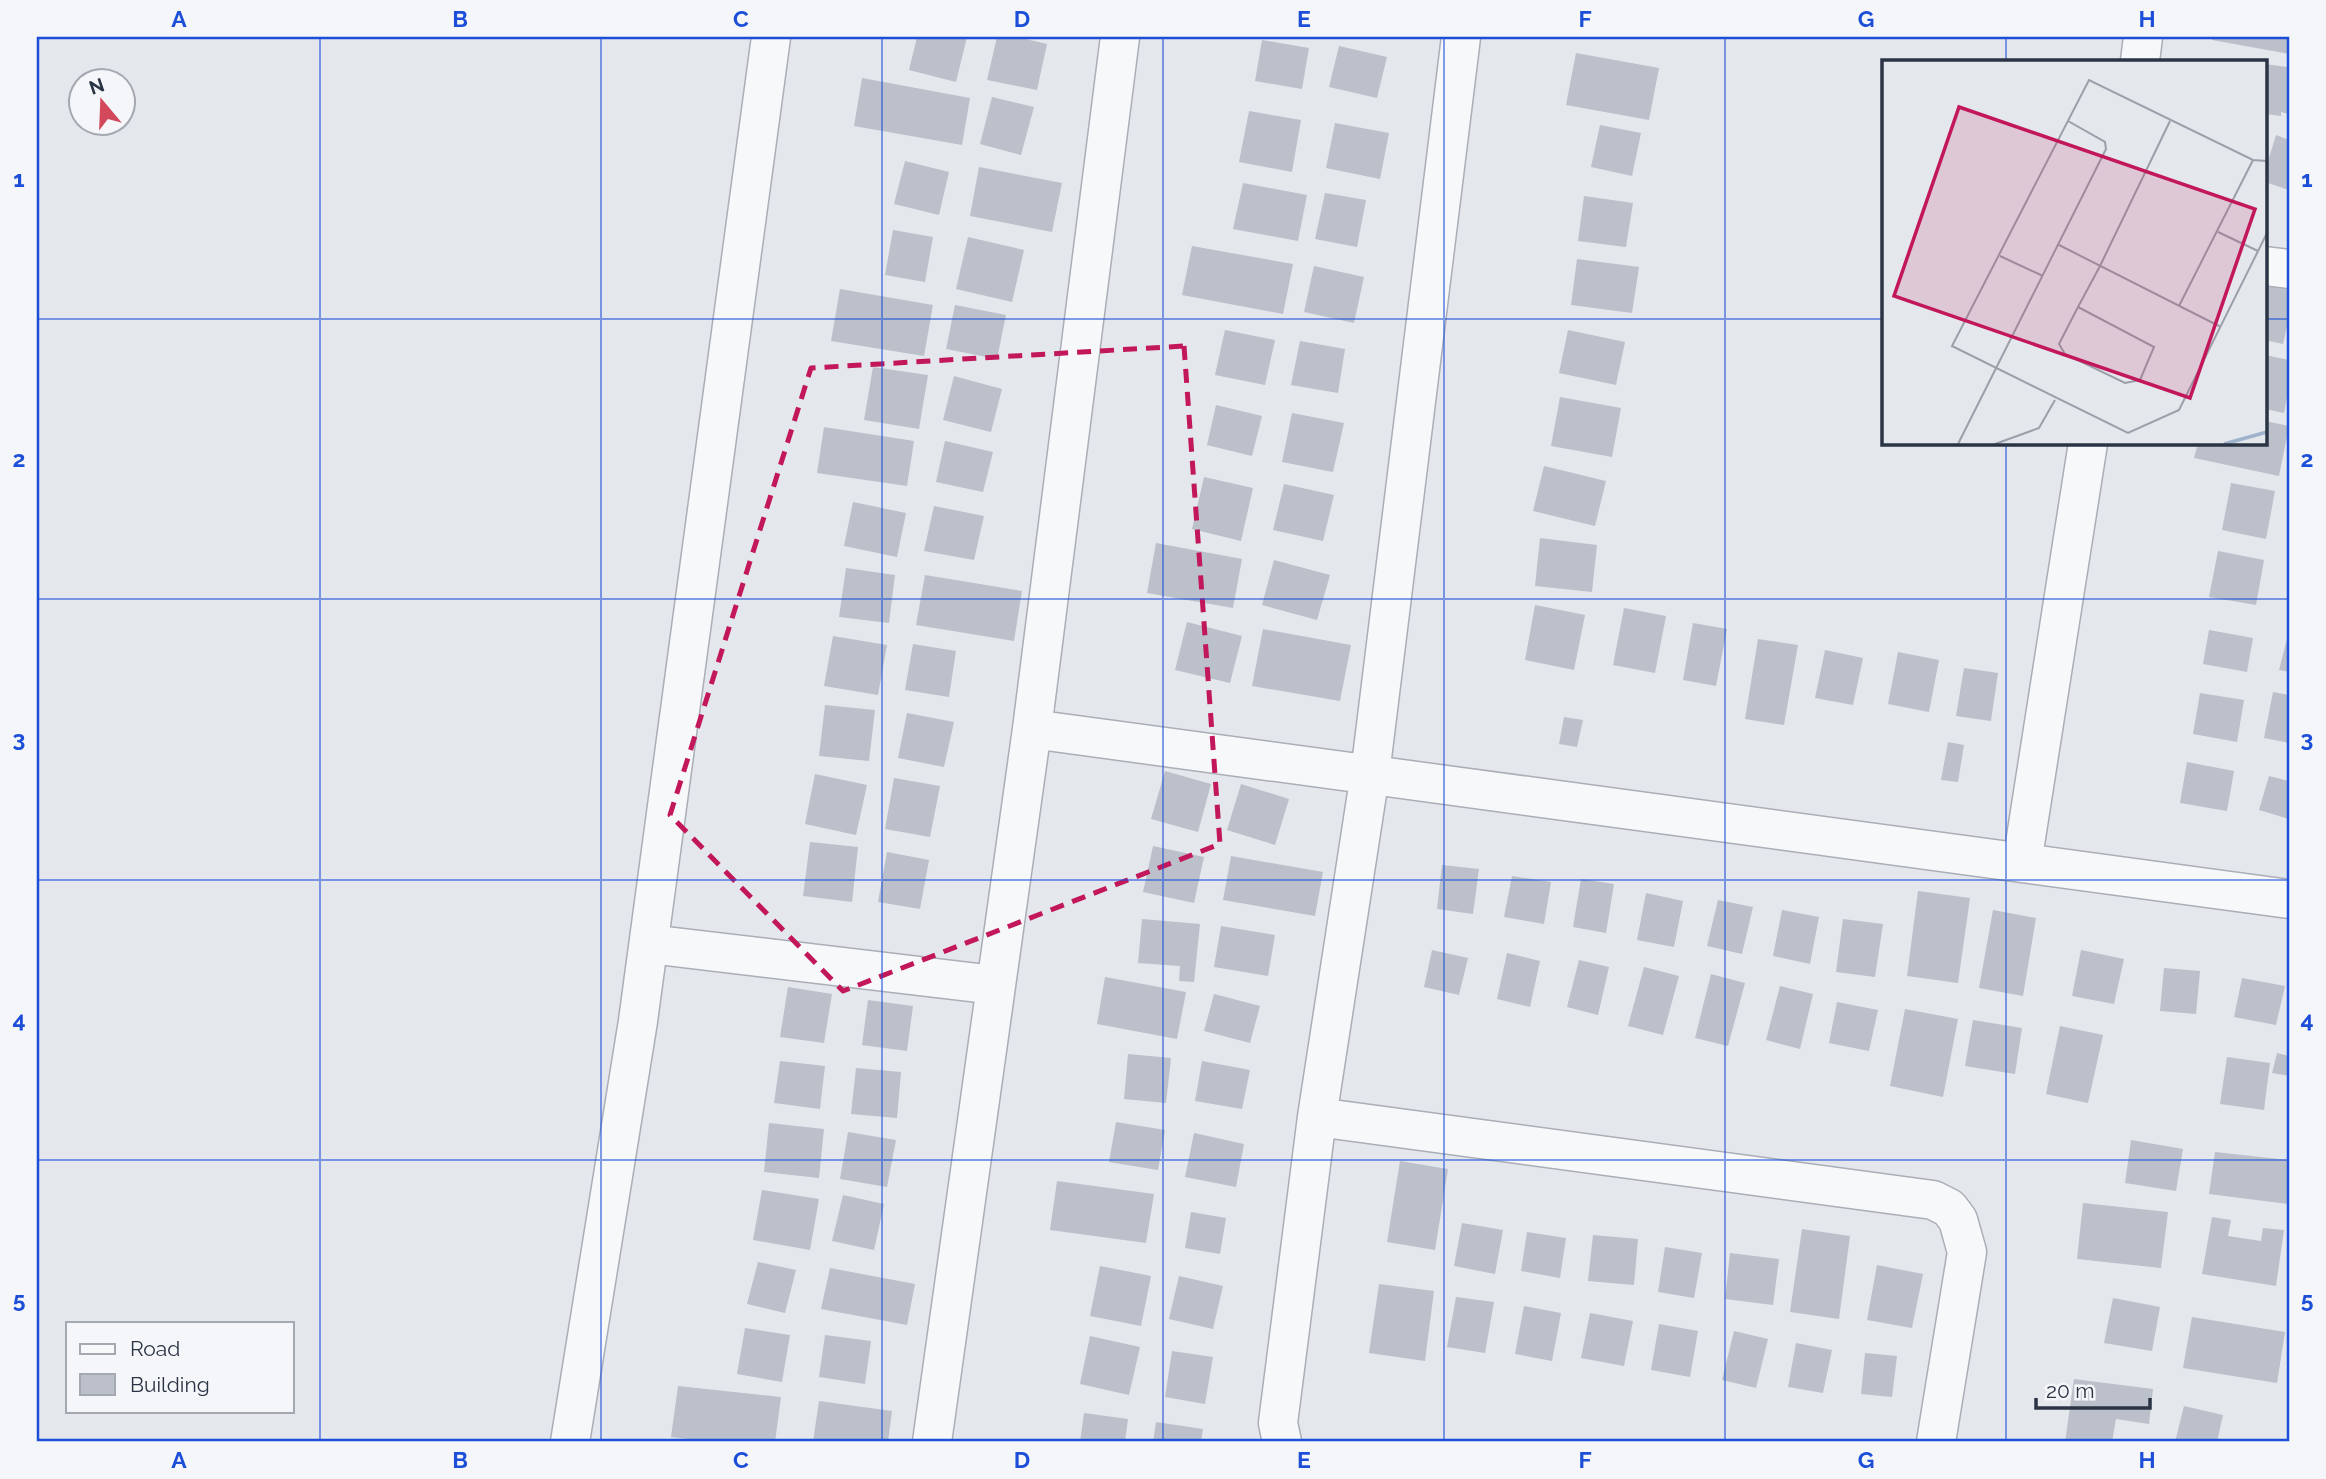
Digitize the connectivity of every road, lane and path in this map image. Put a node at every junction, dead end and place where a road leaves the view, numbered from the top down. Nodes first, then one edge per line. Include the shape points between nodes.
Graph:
1 (771, 37) edge
2 (1120, 37) edge
3 (1461, 37) edge
4 (2143, 37) edge
5 (2140, 60) edge
6 (2266, 266) edge
7 (2289, 269) edge
8 (2088, 444) edge
9 (1032, 729) junction
10 (1370, 774) junction
11 (2022, 863) junction
12 (2289, 899) edge
13 (649, 944) junction
14 (995, 985) junction
15 (1317, 1117) junction
16 (570, 1442) edge
17 (932, 1442) edge
18 (1282, 1442) edge
19 (1936, 1442) edge

1 - 13 street
2 - 9 street
3 - 10 street
4 - 5 street
6 - 7 street
8 - 11 street
9 - 10 street
9 - 14 street
10 - 11 street
10 - 15 street
11 - 12 street
13 - 14 street
13 - 16 street
14 - 17 street
15 - 18 street via 1278,1423
15 - 19 street via 1933,1200 1949,1208 1958,1220 1967,1252

